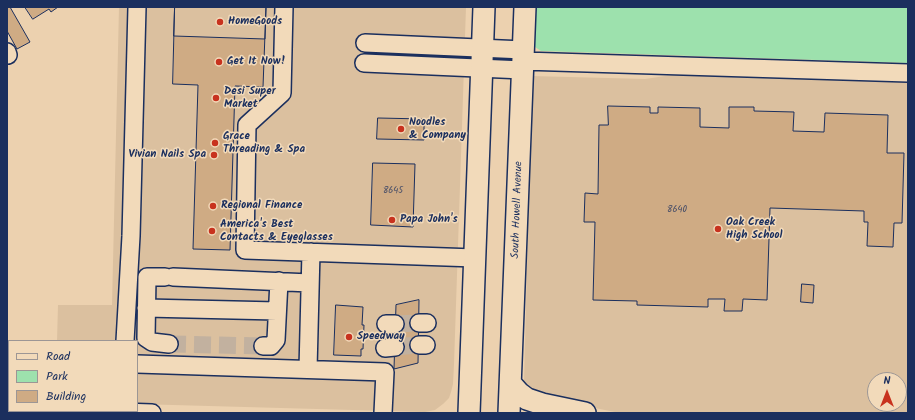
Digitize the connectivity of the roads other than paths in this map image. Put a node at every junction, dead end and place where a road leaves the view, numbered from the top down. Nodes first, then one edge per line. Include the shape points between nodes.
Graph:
1 (137, 7) edge
2 (284, 7) edge
3 (484, 7) edge
4 (525, 7) edge
5 (365, 43) dead end
6 (482, 48) junction
7 (523, 60) junction
8 (364, 63) dead end
9 (481, 68) junction
10 (908, 73) edge
11 (311, 252) junction
12 (475, 258) junction
13 (279, 282) junction
14 (310, 283) junction
15 (146, 308) junction
16 (278, 311) junction
17 (125, 340) edge
18 (169, 344) tunnel mouth
19 (263, 346) tunnel mouth
20 (138, 364) edge
21 (308, 369) junction
22 (511, 384) junction
23 (122, 412) edge
24 (152, 413) edge
25 (384, 413) edge
26 (469, 413) edge
27 (509, 413) edge
28 (585, 413) edge

1 - 17 street via 131,236
2 - 11 street via 282,93 247,125 245,250
3 - 6 main road
4 - 7 main road, South Howell Avenue
5 - 6 street
6 - 7 street
6 - 9 main road
7 - 9 street
7 - 10 street
7 - 22 main road, South Howell Avenue
8 - 9 street
9 - 12 main road
11 - 12 street
11 - 14 street
12 - 26 main road
13 - 14 street
13 - 15 street via 147,277
13 - 16 street
14 - 21 street
15 - 16 street
15 - 18 street via 146,338 152,342
16 - 19 street via 276,340 271,346
20 - 21 street
21 - 25 street via 385,372
22 - 27 main road, South Howell Avenue
22 - 28 main road via 527,399
23 - 24 street

